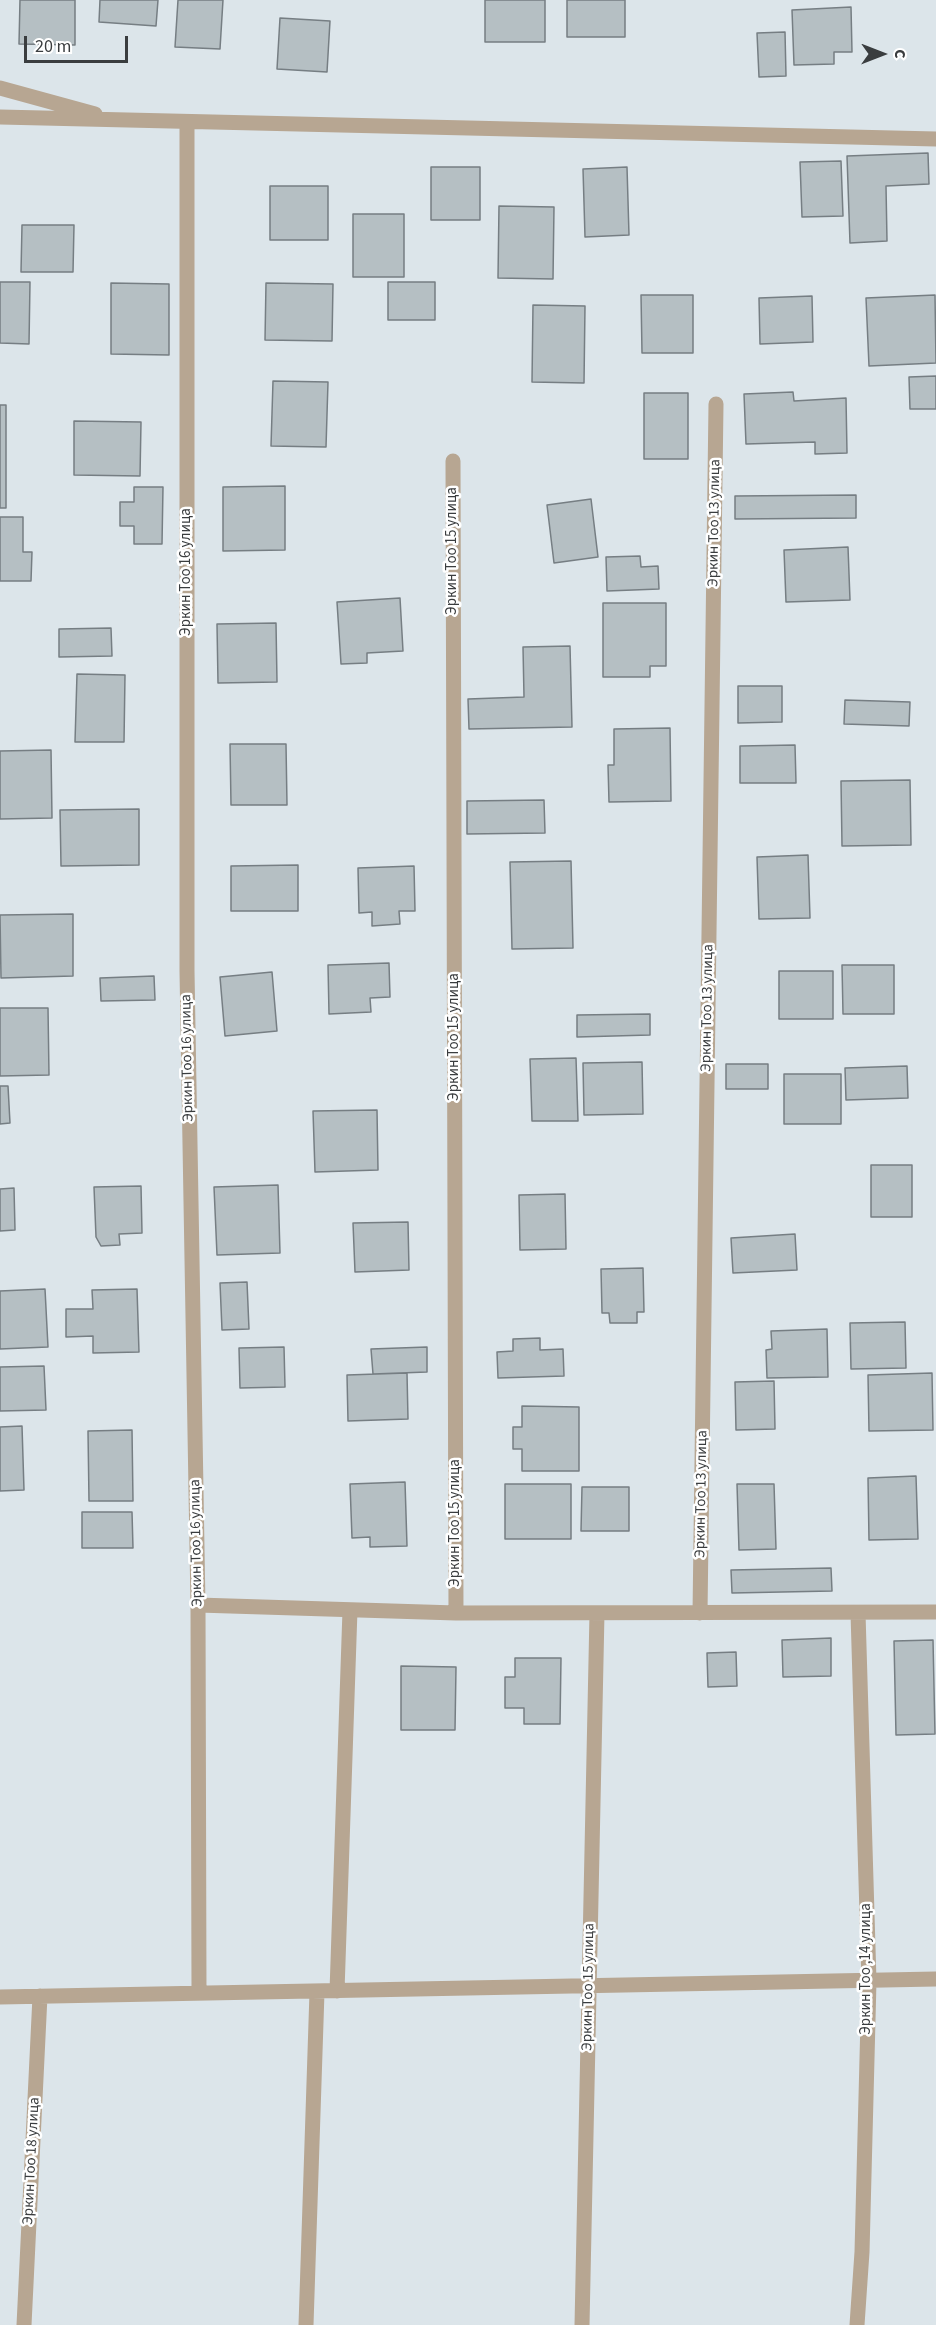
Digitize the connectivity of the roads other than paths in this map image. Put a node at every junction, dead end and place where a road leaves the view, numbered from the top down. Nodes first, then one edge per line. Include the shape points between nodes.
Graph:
1 (0, 88) edge
2 (0, 117) edge
3 (119, 120) junction
4 (187, 122) junction
5 (936, 139) edge
6 (716, 404) dead end
7 (453, 461) dead end
8 (198, 1605) junction
9 (350, 1610) junction
10 (936, 1612) edge
11 (456, 1613) junction
12 (597, 1613) junction
13 (700, 1613) junction
14 (858, 1613) junction
15 (936, 1979) edge
16 (869, 1981) junction
17 (589, 1986) junction
18 (337, 1991) junction
19 (317, 1992) junction
20 (199, 1993) junction
21 (40, 1996) junction
22 (0, 1997) edge
23 (24, 2325) edge
24 (306, 2325) edge
25 (582, 2325) edge
26 (857, 2325) edge

1 - 3 street
2 - 3 street
3 - 4 street
4 - 5 street
4 - 8 street, Эркин Тоо 16 улица via 187,971
6 - 13 street, Эркин Тоо 13 улица
7 - 11 street, Эркин Тоо 15 улица
8 - 9 street
8 - 20 street, Эркин Тоо 16 улица
9 - 11 street
9 - 18 street
10 - 14 street
11 - 12 street
12 - 13 street
12 - 17 street, Эркин Тоо 15 улица
13 - 14 street
14 - 16 street, Эркин Тоо ,14 улица
15 - 16 street
16 - 17 street
16 - 26 street, Эркин Тоо ,14 улица
17 - 18 street
17 - 25 street, Эркин Тоо 15 улица
18 - 19 street
19 - 20 street
19 - 24 street
20 - 21 street
21 - 22 street
21 - 23 street, Эркин Тоо 18 улица

